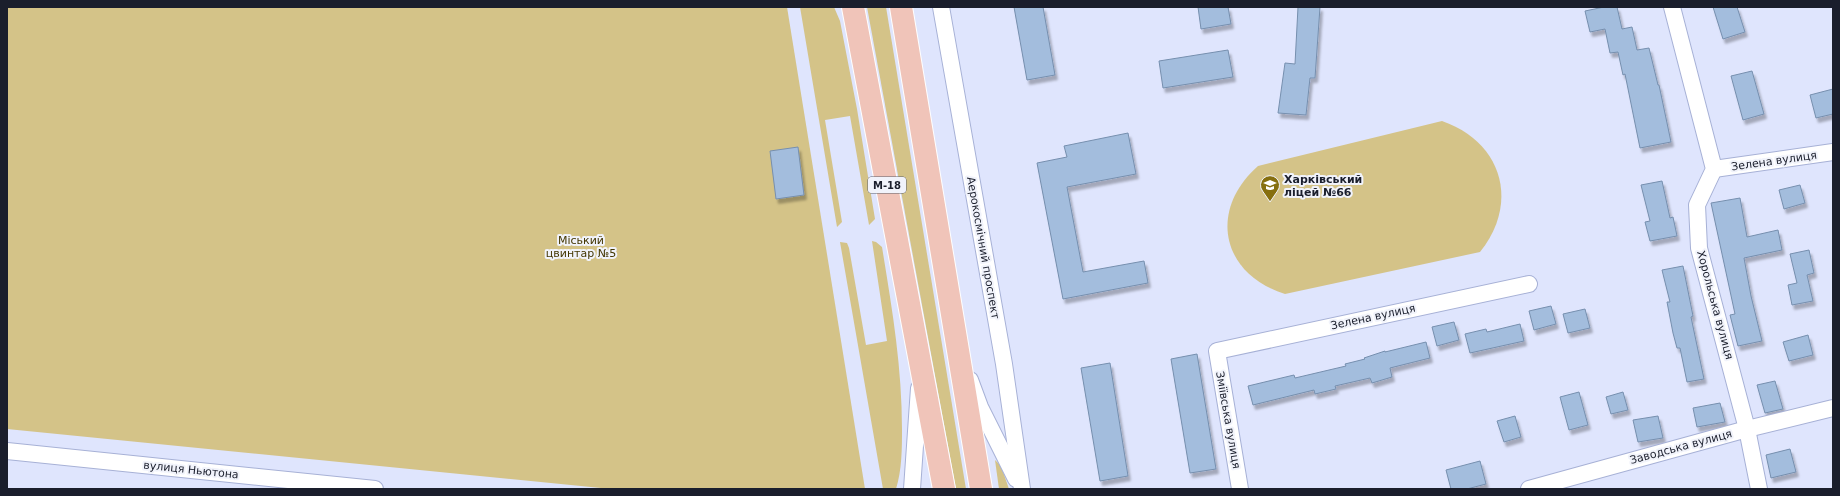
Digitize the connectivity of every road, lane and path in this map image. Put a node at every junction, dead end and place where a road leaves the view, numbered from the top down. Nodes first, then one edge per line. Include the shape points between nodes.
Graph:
1 (853, 7) edge
2 (902, 7) edge
3 (941, 7) edge
4 (1672, 7) edge
5 (1833, 152) edge
6 (1714, 169) junction
7 (1529, 284) dead end
8 (1216, 351) joint
9 (959, 352) junction
10 (921, 362) junction
11 (1833, 408) edge
12 (1747, 429) junction
13 (7, 451) edge
14 (375, 489) edge
15 (912, 489) edge
16 (944, 489) edge
17 (981, 489) edge
18 (1022, 489) edge
19 (1240, 489) edge
20 (1529, 489) edge
21 (1759, 489) edge

1 - 10 main road, М-18
2 - 9 main road, Аерокосмічний проспект
3 - 18 street, Аерокосмічний проспект via 1004,364
4 - 6 street
5 - 6 street, Зелена вулиця
6 - 12 street, Хорольська вулиця via 1697,205 1699,248
7 - 8 street, Зелена вулиця
8 - 19 street, Зміївська вулиця
9 - 17 main road, Аерокосмічний проспект
9 - 18 street, Аерокосмічний проспект via 980,407
10 - 15 street
10 - 16 main road, М-18
11 - 12 street, Заводська вулиця
12 - 20 street, Заводська вулиця
12 - 21 street, Хорольська вулиця
13 - 14 street, вулиця Ньютона

